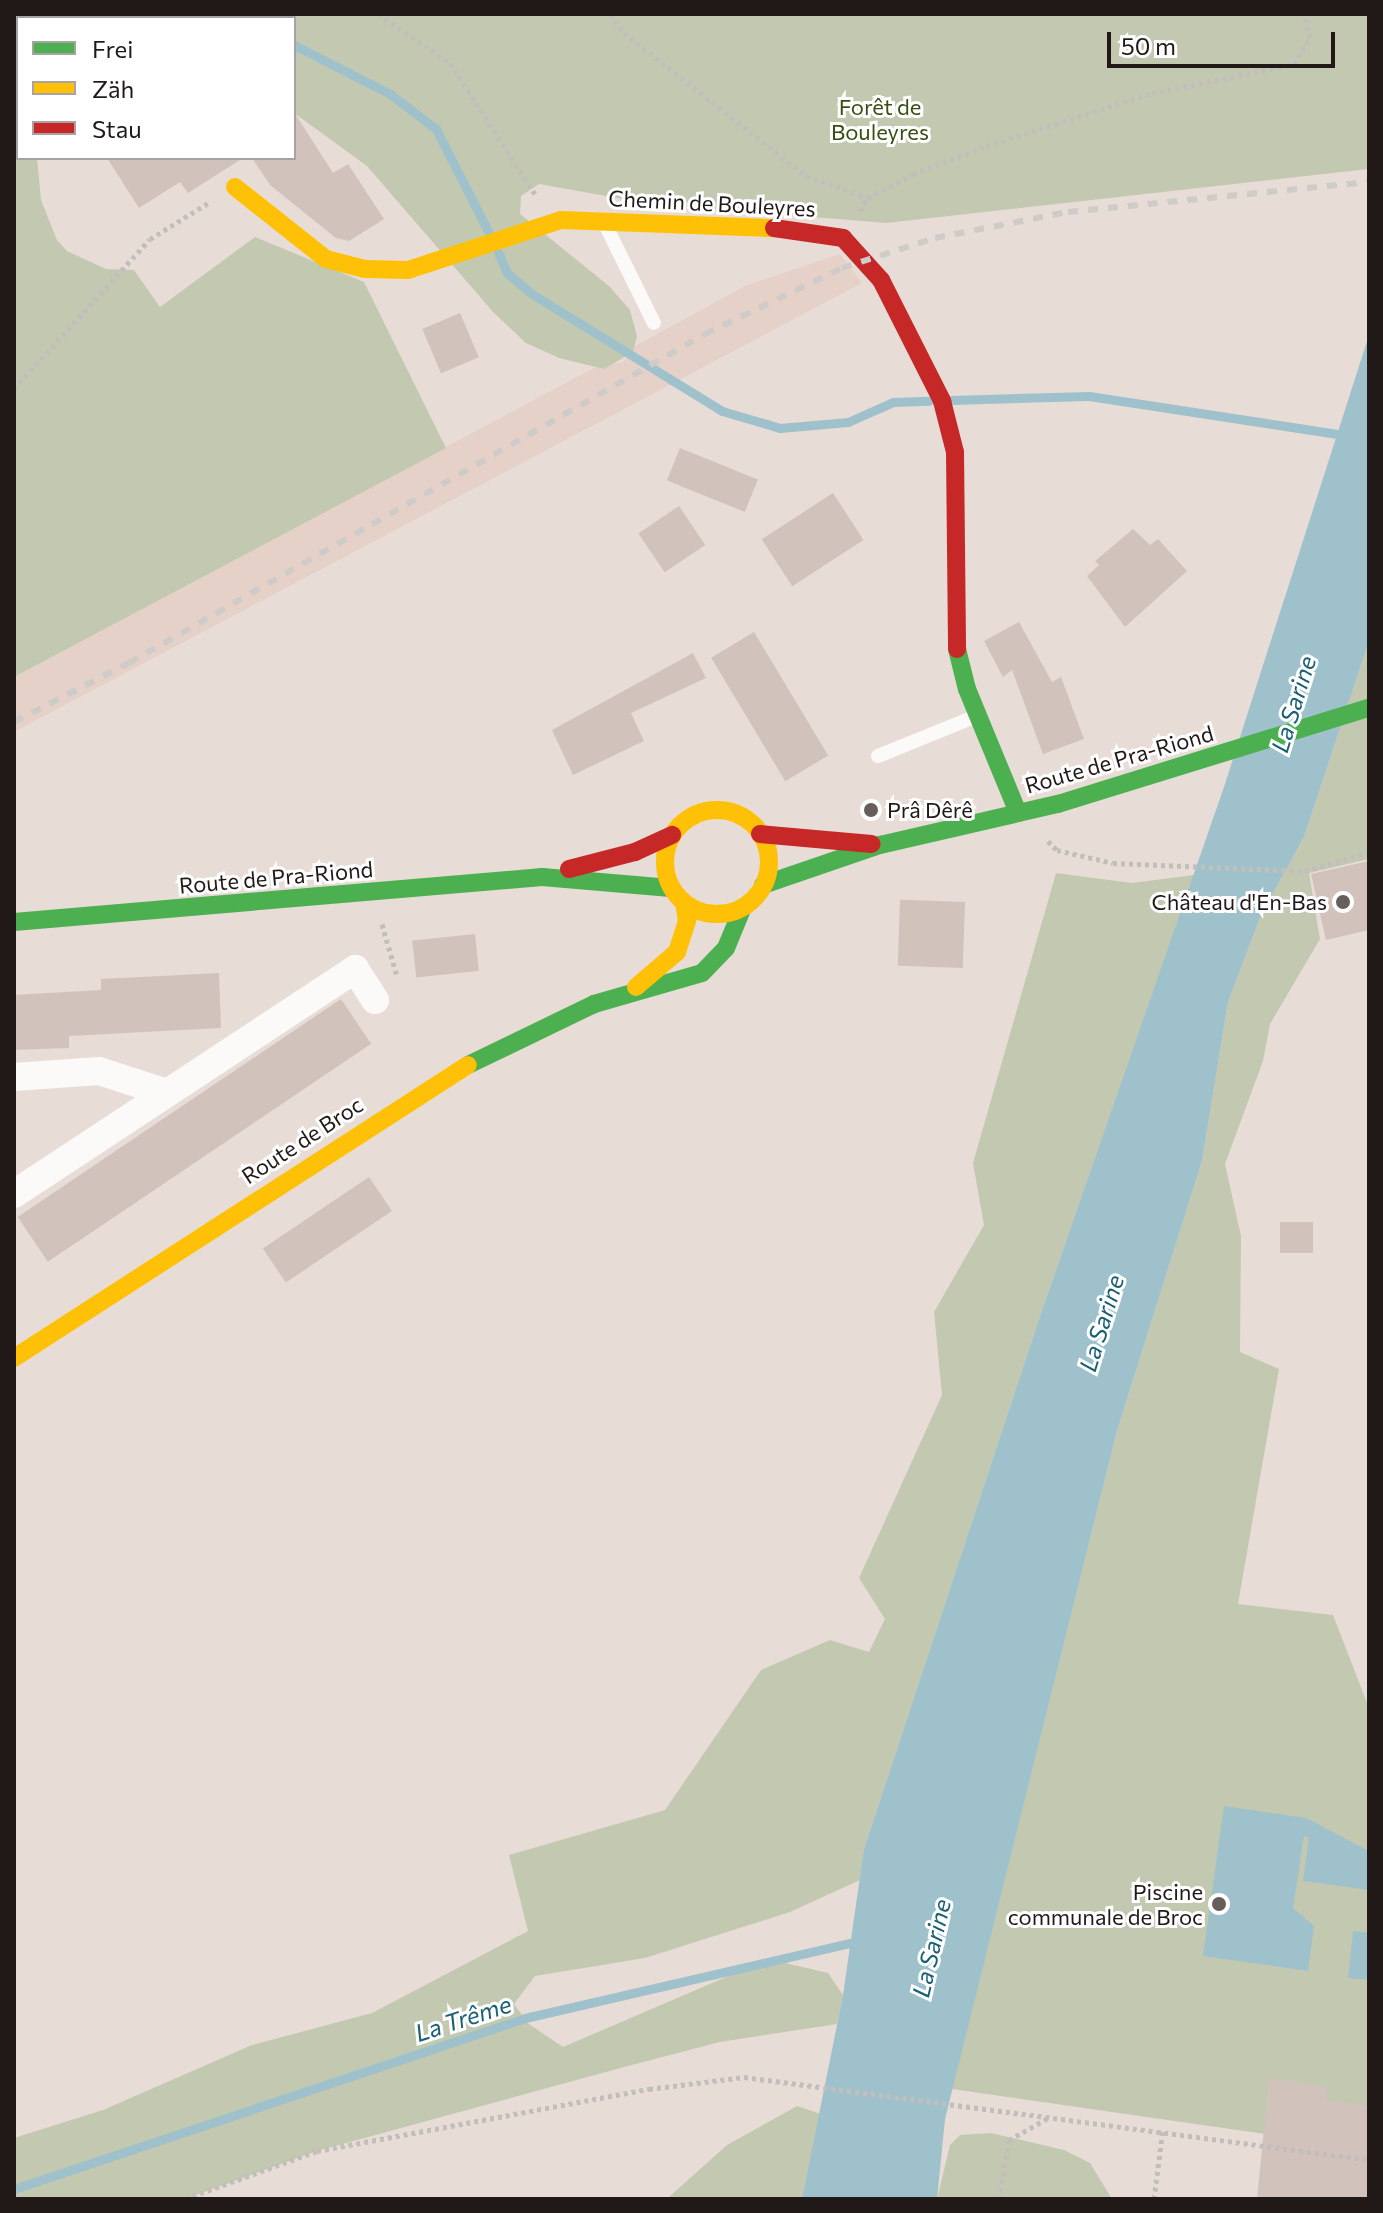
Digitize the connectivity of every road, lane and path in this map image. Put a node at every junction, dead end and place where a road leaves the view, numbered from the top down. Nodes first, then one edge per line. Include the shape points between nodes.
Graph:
1 (378, 14) edge
2 (610, 14) edge
3 (1304, 14) edge
4 (235, 187) joint
5 (868, 198) junction
6 (561, 220) junction
7 (605, 221) junction
8 (843, 238) junction
9 (654, 323) dead end
10 (14, 389) edge
11 (1369, 708) edge
12 (978, 715) junction
13 (878, 756) dead end
14 (1018, 813) junction
15 (760, 834) junction
16 (672, 835) junction
17 (880, 845) junction
18 (1369, 852) edge
19 (542, 877) junction
20 (763, 885) junction
21 (677, 895) junction
22 (743, 907) junction
23 (378, 912) dead end
24 (14, 922) edge
25 (632, 990) junction
26 (375, 1000) joint
27 (14, 1077) edge
28 (167, 1093) junction
29 (14, 1194) edge
30 (14, 1358) edge
31 (1053, 2116) junction
32 (1163, 2129) junction
33 (1369, 2160) edge
34 (185, 2199) edge
35 (999, 2199) edge
36 (1154, 2199) edge

1 - 6 path via 450,63 510,159
2 - 5 path via 624,33 806,176
3 - 5 path via 1310,38 1294,64 1122,103 986,146
4 - 6 main road, Chemin de Bouleyres via 326,259 365,269 408,270
4 - 10 path via 150,239
5 - 8 path
6 - 7 main road, Chemin de Bouleyres
7 - 8 main road, Chemin de Bouleyres via 804,229
7 - 9 lane
8 - 12 main road, Chemin de Bouleyres via 881,280 942,401 955,452 955,642
11 - 14 main road, Route de Pra-Riond
12 - 13 lane
12 - 14 main road, Chemin de Bouleyres
14 - 17 main road, Route de Pra-Riond
14 - 18 path via 1057,850 1113,863 1305,871
15 - 16 main road, Route de Pra-Riond via 738,815 714,810 690,817
15 - 17 main road, Route de Pra-Riond
15 - 20 main road via 768,855
16 - 19 main road, Route de Pra-Riond via 635,852
16 - 21 main road via 665,858
17 - 20 main road, Route de Pra-Riond
19 - 21 main road, Route de Pra-Riond
19 - 24 main road, Route de Pra-Riond
20 - 22 main road, Route de Pra-Riond
21 - 22 main road, Route de Pra-Riond via 714,914
21 - 25 main road, Route de Broc via 687,921 677,952
22 - 25 main road, Route de Broc via 726,948 702,973
23 - 26 path via 401,991
25 - 30 main road, Route de Broc via 569,1014 444,1079
26 - 28 street via 355,969
27 - 28 street via 99,1071
28 - 29 street
31 - 32 path
31 - 34 path via 1009,2116 744,2077 317,2151
31 - 35 path via 1009,2140
32 - 33 path
32 - 36 path

